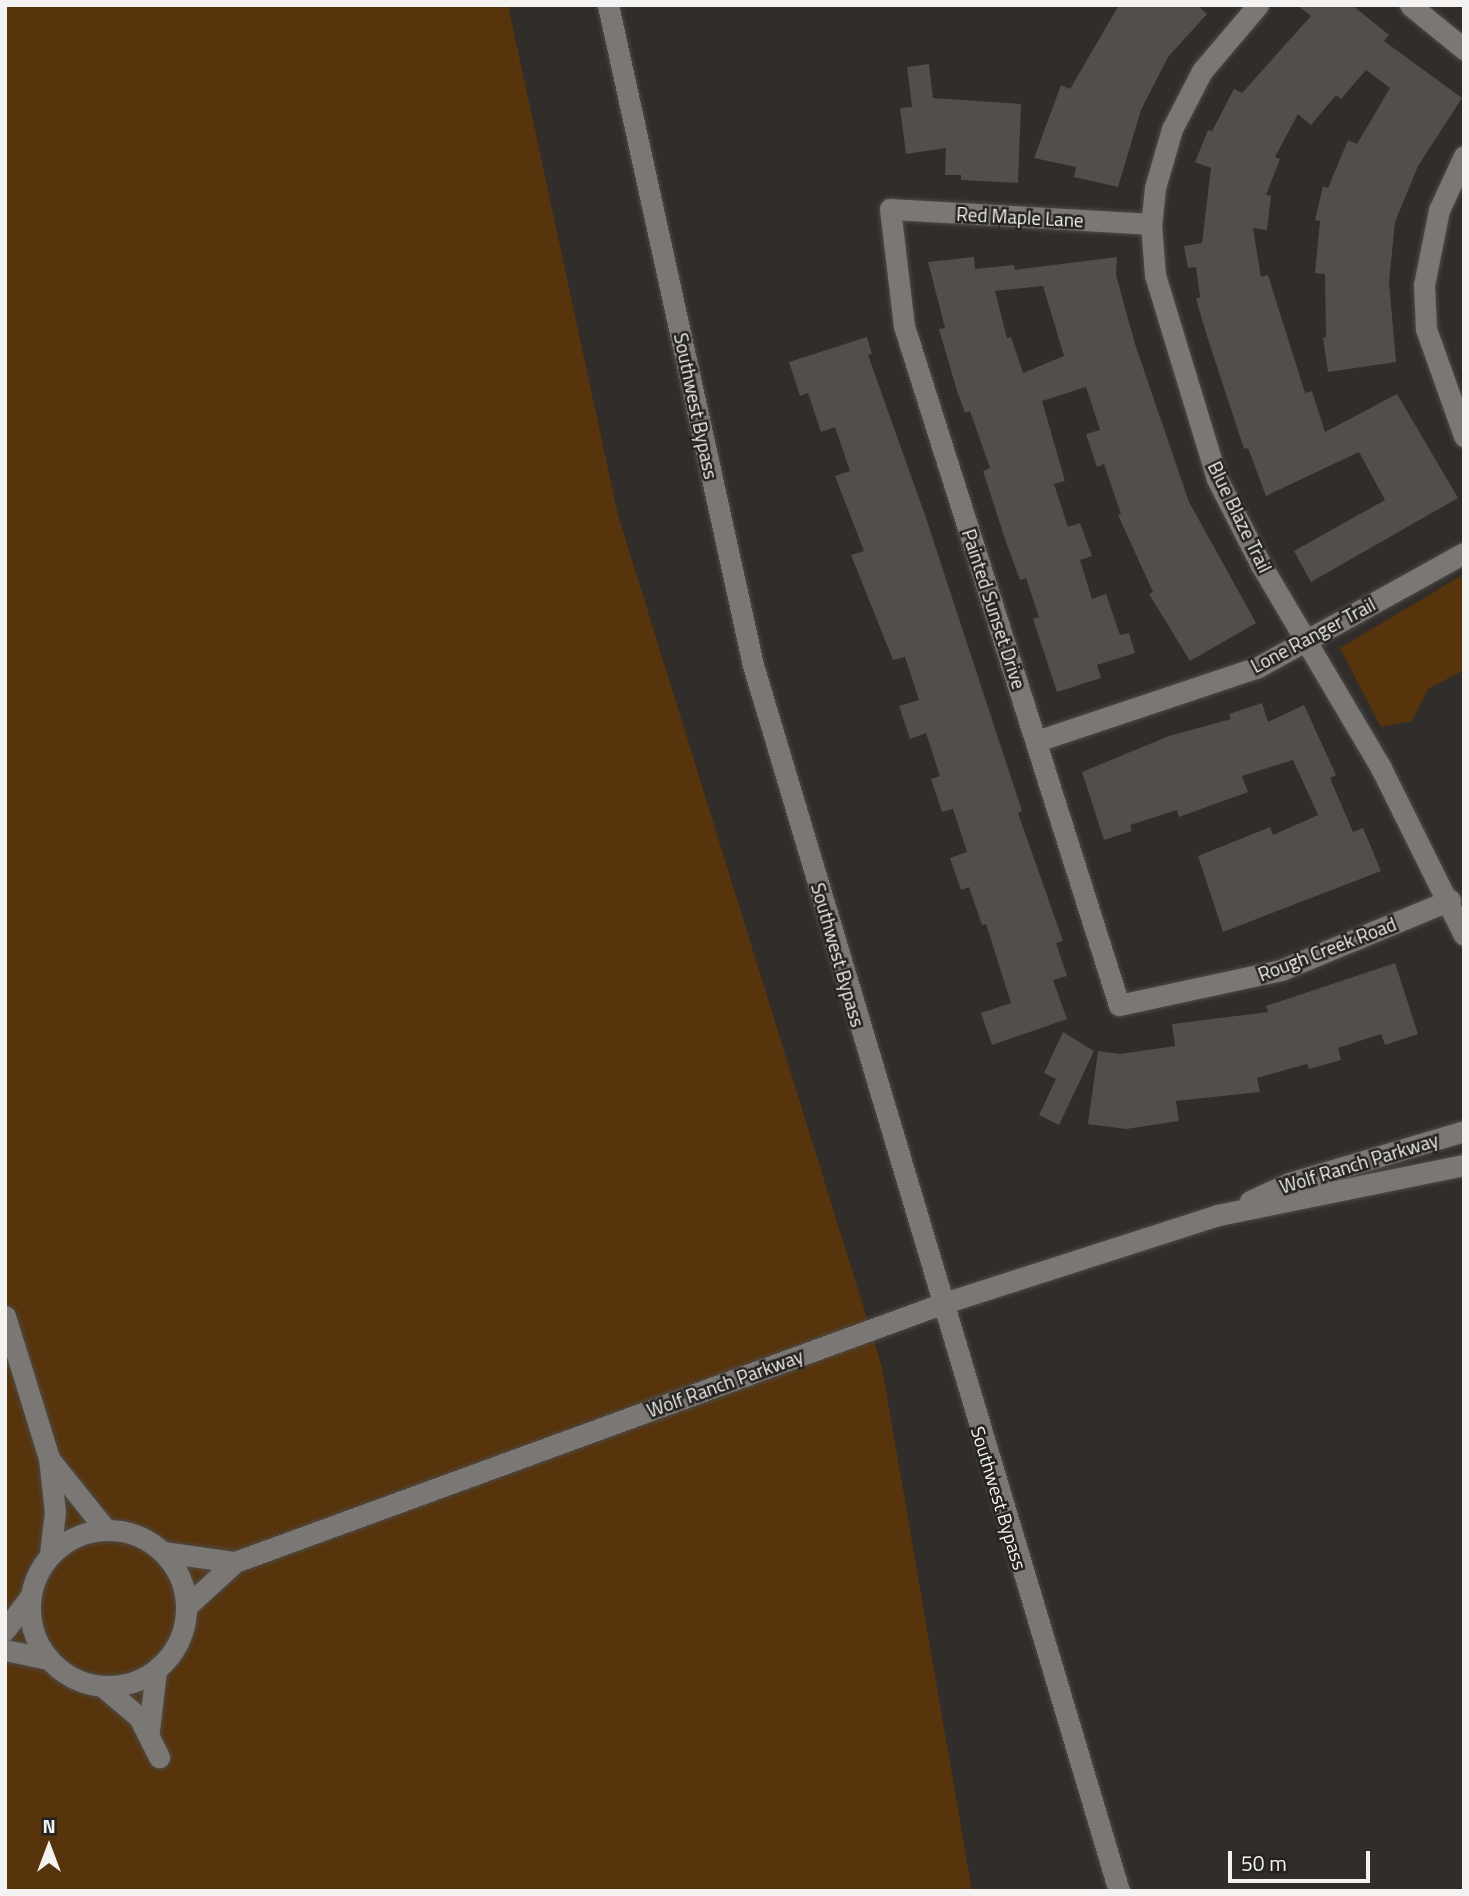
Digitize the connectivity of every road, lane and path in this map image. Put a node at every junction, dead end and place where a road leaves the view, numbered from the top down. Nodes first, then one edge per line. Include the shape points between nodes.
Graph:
1 (608, 5) edge
2 (1258, 5) edge
3 (1410, 5) edge
4 (1464, 49) edge
5 (1464, 156) edge
6 (890, 209) joint
7 (1151, 225) junction
8 (1464, 436) edge
9 (1464, 553) edge
10 (1307, 638) junction
11 (1037, 741) junction
12 (1450, 900) junction
13 (1464, 934) edge
14 (1119, 1006) joint
15 (1464, 1131) edge
16 (1464, 1165) edge
17 (1218, 1215) junction
18 (941, 1304) junction
19 (5, 1316) edge
20 (13, 1365) edge
21 (49, 1458) junction
22 (106, 1530) junction
23 (163, 1552) junction
24 (50, 1554) junction
25 (235, 1562) junction
26 (30, 1597) junction
27 (186, 1606) junction
28 (5, 1630) edge
29 (5, 1650) edge
30 (48, 1658) junction
31 (156, 1670) junction
32 (102, 1686) junction
33 (149, 1730) junction
34 (159, 1757) dead end
35 (1119, 1891) edge

1 - 18 street, Southwest Bypass via 753,665
2 - 7 street, Blue Blaze Trail via 1202,71 1181,106 1158,172
3 - 4 street
5 - 8 street via 1439,210 1424,285 1428,339
6 - 7 street, Red Maple Lane
6 - 11 street, Painted Sunset Drive via 904,326
7 - 10 street, Blue Blaze Trail via 1155,275 1217,479 1261,565
9 - 10 street, Lone Ranger Trail
10 - 11 street, Lone Ranger Trail via 1246,672
10 - 12 street, Blue Blaze Trail
11 - 14 street, Painted Sunset Drive
12 - 13 street, Blue Blaze Trail
12 - 14 street, Rough Creek Road via 1281,970
15 - 17 street, Wolf Ranch Parkway via 1289,1183
16 - 17 street, Wolf Ranch Parkway
17 - 18 street, Wolf Ranch Parkway
18 - 25 street, Wolf Ranch Parkway
18 - 35 street, Southwest Bypass
19 - 20 street
20 - 21 street
21 - 22 street
21 - 24 street via 55,1512
22 - 23 street via 127,1532
22 - 24 street via 70,1539
23 - 25 street, Wolf Ranch Parkway
23 - 27 street via 183,1584
24 - 26 street via 40,1567
25 - 27 street, Wolf Ranch Parkway
26 - 28 street
26 - 30 street via 32,1631
27 - 31 street via 179,1643
29 - 30 street
30 - 32 street via 72,1678
31 - 32 street via 133,1683
31 - 33 street
32 - 33 street via 120,1698
33 - 34 street

